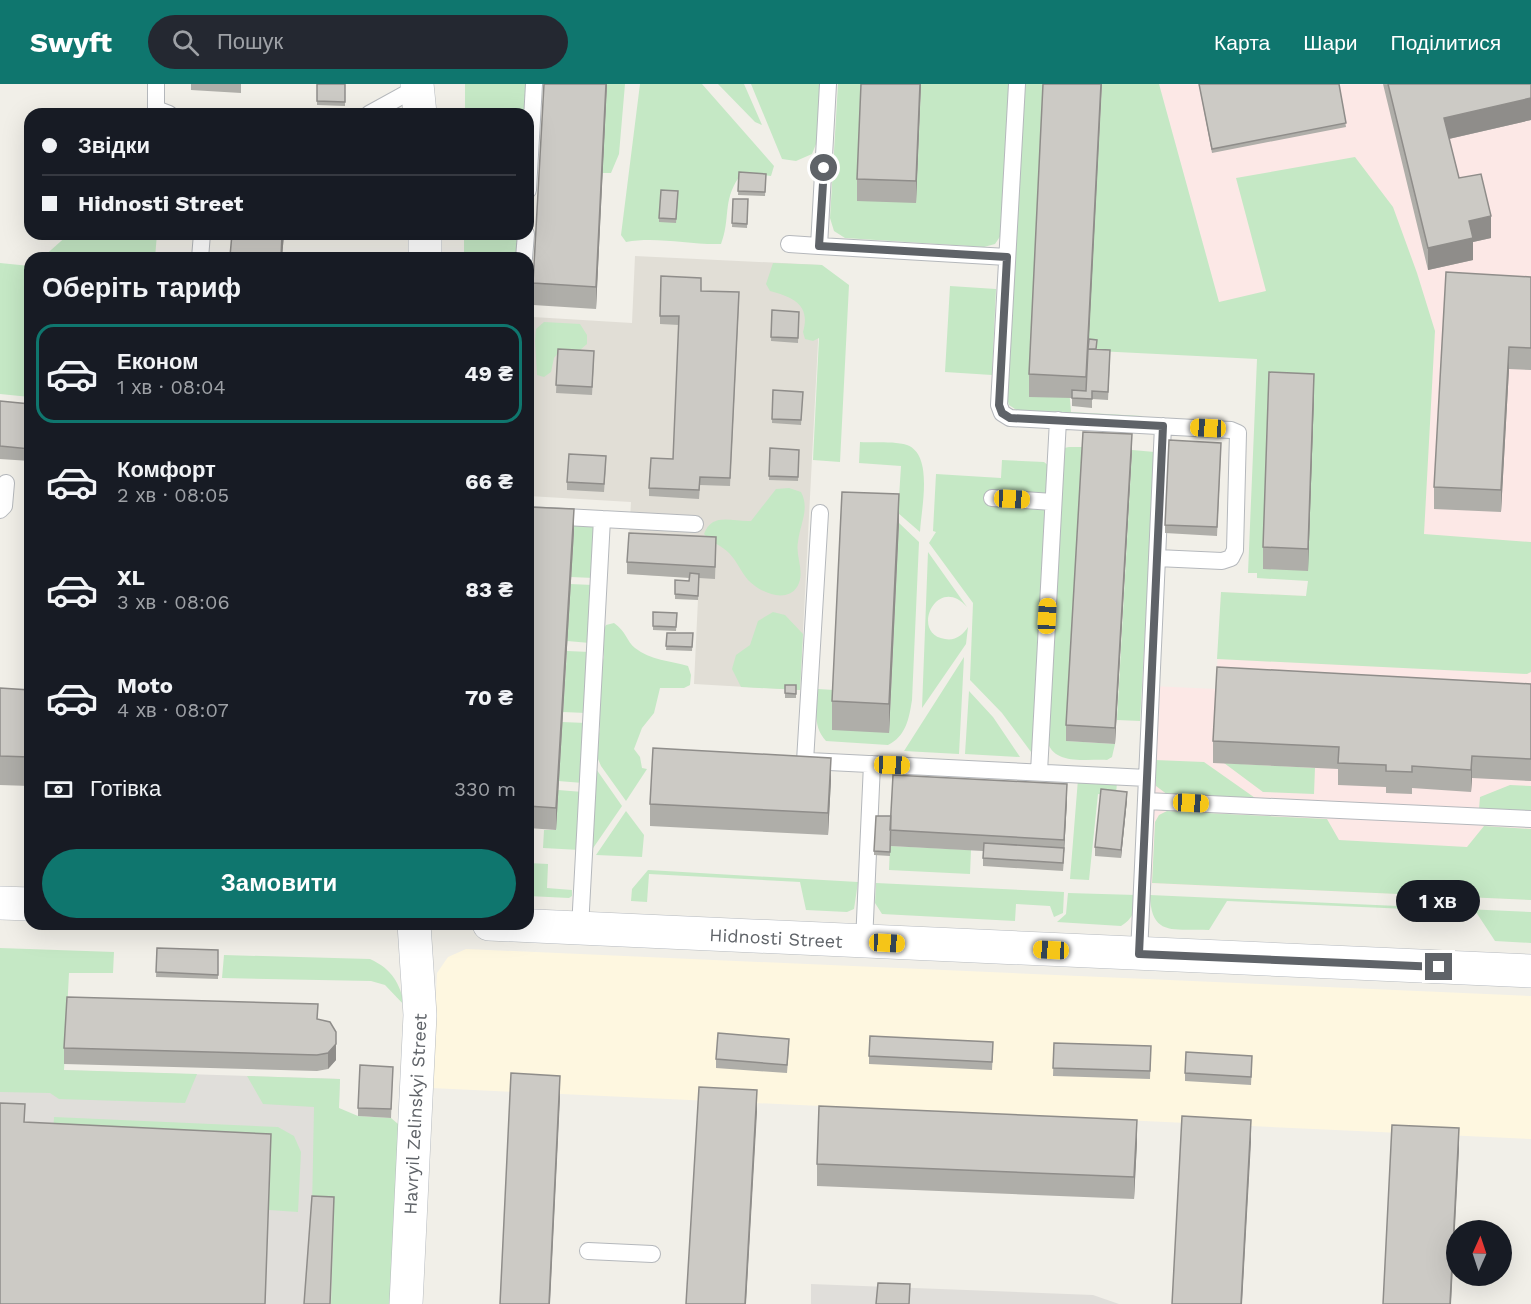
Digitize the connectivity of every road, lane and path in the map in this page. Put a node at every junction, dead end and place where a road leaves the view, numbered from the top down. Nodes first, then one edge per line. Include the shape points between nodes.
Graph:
1 (156, 84) edge
2 (534, 84) edge
3 (828, 84) edge
4 (1017, 84) edge
5 (418, 95) edge
6 (156, 108) edge
7 (384, 108) edge
8 (533, 108) edge
9 (789, 244) dead end
10 (819, 246) junction
11 (1007, 257) junction
12 (1058, 420) junction
13 (1163, 426) junction
14 (6, 483) dead end
15 (992, 498) dead end
16 (1053, 501) junction
17 (0, 510) edge
18 (820, 513) dead end
19 (534, 515) edge
20 (602, 519) junction
21 (694, 524) dead end
22 (1157, 558) junction
23 (872, 764) junction
24 (1039, 772) junction
25 (1147, 778) junction
26 (1146, 801) junction
27 (1531, 819) edge
28 (0, 903) edge
29 (24, 904) edge
30 (534, 926) edge
31 (580, 928) junction
32 (414, 930) edge
33 (864, 942) junction
34 (1139, 954) junction
35 (1531, 971) edge
36 (588, 1251) dead end
37 (652, 1254) dead end
38 (406, 1304) edge

1 - 6 lane
2 - 8 lane
3 - 10 lane
4 - 11 lane
5 - 7 lane
9 - 10 lane
10 - 11 lane
11 - 12 lane via 999,405 1010,418
12 - 13 lane
12 - 16 lane
13 - 22 lane
13 - 22 lane via 1231,429 1238,433 1236,511 1231,558
14 - 17 lane via 4,506
15 - 16 lane
16 - 24 lane
18 - 23 lane via 799,761
19 - 20 lane
20 - 21 lane
20 - 31 lane
22 - 25 lane
23 - 24 lane
23 - 33 lane
24 - 25 lane
25 - 26 lane
26 - 27 lane
26 - 34 lane
28 - 29 main road
30 - 31 main road, Hidnosti Street
31 - 33 main road, Hidnosti Street
32 - 38 main road, Havryil Zelinskyi Street via 420,1015
33 - 34 main road, Hidnosti Street
34 - 35 main road, Hidnosti Street
36 - 37 lane

